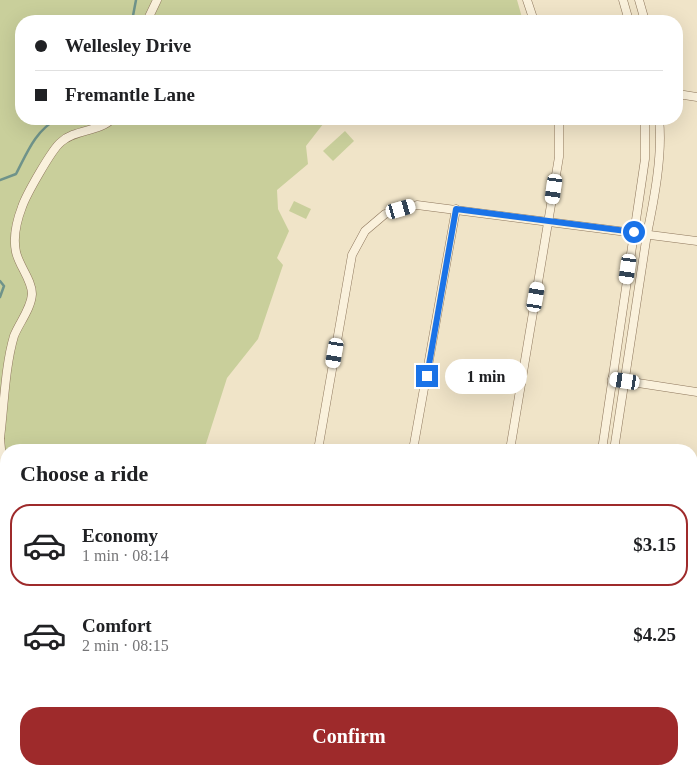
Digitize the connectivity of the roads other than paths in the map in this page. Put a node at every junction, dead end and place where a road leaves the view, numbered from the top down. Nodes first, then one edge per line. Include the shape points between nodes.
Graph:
1 (156, 0) edge
2 (528, 0) edge
3 (623, 0) edge
4 (638, 0) edge
5 (150, 15) edge
6 (532, 15) edge
7 (627, 15) edge
8 (643, 15) edge
9 (683, 95) edge
10 (697, 97) edge
11 (102, 125) edge
12 (560, 125) edge
13 (645, 125) edge
14 (659, 125) edge
15 (456, 209) junction
16 (549, 221) junction
17 (634, 232) junction
18 (647, 234) junction
19 (697, 241) edge
20 (612, 379) junction
21 (625, 381) junction
22 (697, 392) edge
23 (0, 438) edge
24 (319, 444) edge
25 (415, 444) edge
26 (511, 444) edge
27 (603, 444) edge
28 (615, 444) edge

1 - 5 street
2 - 6 street
3 - 7 street
4 - 8 street
9 - 10 street
11 - 23 street via 61,142 22,207 15,249 32,293 14,336
12 - 16 street via 559,157
13 - 17 street via 645,159
14 - 18 street via 654,204
15 - 16 street
15 - 24 street via 417,205 385,214 365,231 352,255
15 - 25 street
16 - 17 street
16 - 26 street
17 - 18 street
17 - 20 street
18 - 19 street
18 - 21 street
20 - 21 street
20 - 27 street
21 - 22 street
21 - 28 street

